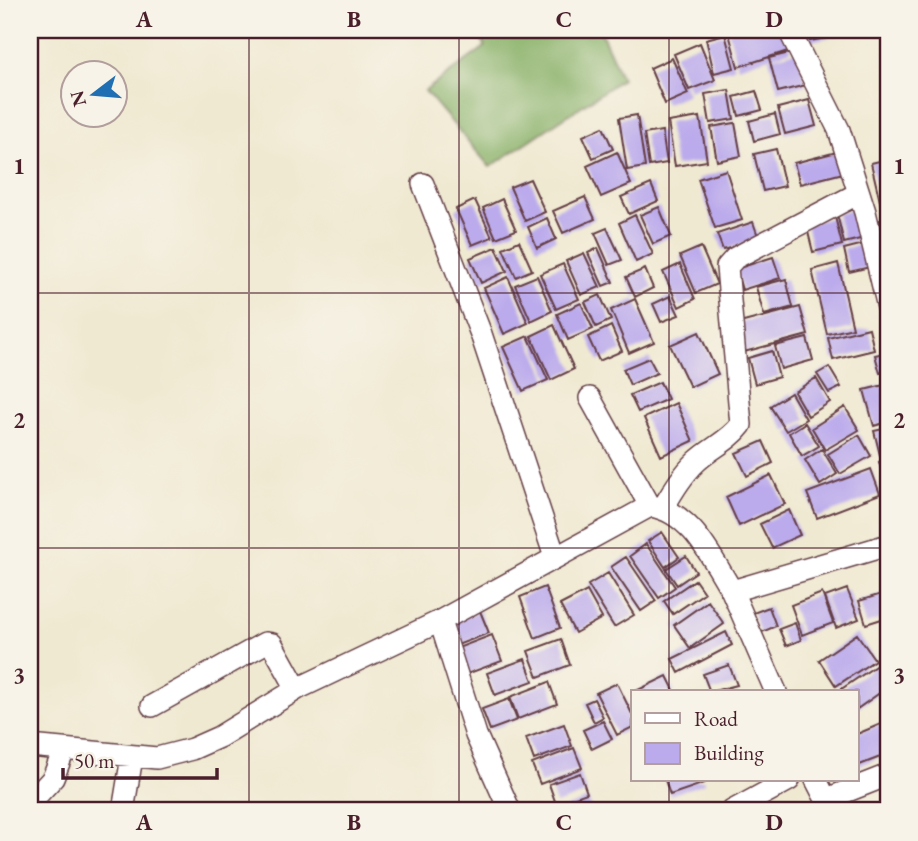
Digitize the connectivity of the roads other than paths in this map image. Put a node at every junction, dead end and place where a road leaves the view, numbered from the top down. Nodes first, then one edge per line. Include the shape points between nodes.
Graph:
1 (789, 30) edge
2 (423, 184) dead end
3 (859, 193) junction
4 (888, 307) edge
5 (590, 398) dead end
6 (657, 507) junction
7 (888, 545) edge
8 (555, 556) junction
9 (732, 591) junction
10 (440, 621) junction
11 (297, 689) junction
12 (775, 690) edge
13 (152, 706) dead end
14 (30, 746) edge
15 (64, 750) junction
16 (132, 757) junction
17 (888, 775) edge
18 (785, 782) edge
19 (817, 782) edge
20 (30, 803) edge
21 (830, 805) edge
22 (123, 811) edge
23 (510, 811) edge
24 (732, 811) edge

1 - 3 street via 839,130
2 - 8 street via 481,334
3 - 4 street
3 - 6 street via 735,258 727,267 741,425 698,459
5 - 6 street
6 - 8 street
6 - 9 street via 677,514 705,547
7 - 9 street
8 - 10 street
9 - 12 street
10 - 11 street
10 - 23 street via 476,735
11 - 13 street via 272,644 265,643
11 - 16 street via 192,749 157,758
14 - 15 street
15 - 16 street
15 - 20 street via 52,778
16 - 22 street
17 - 21 street
18 - 24 street
19 - 21 street

